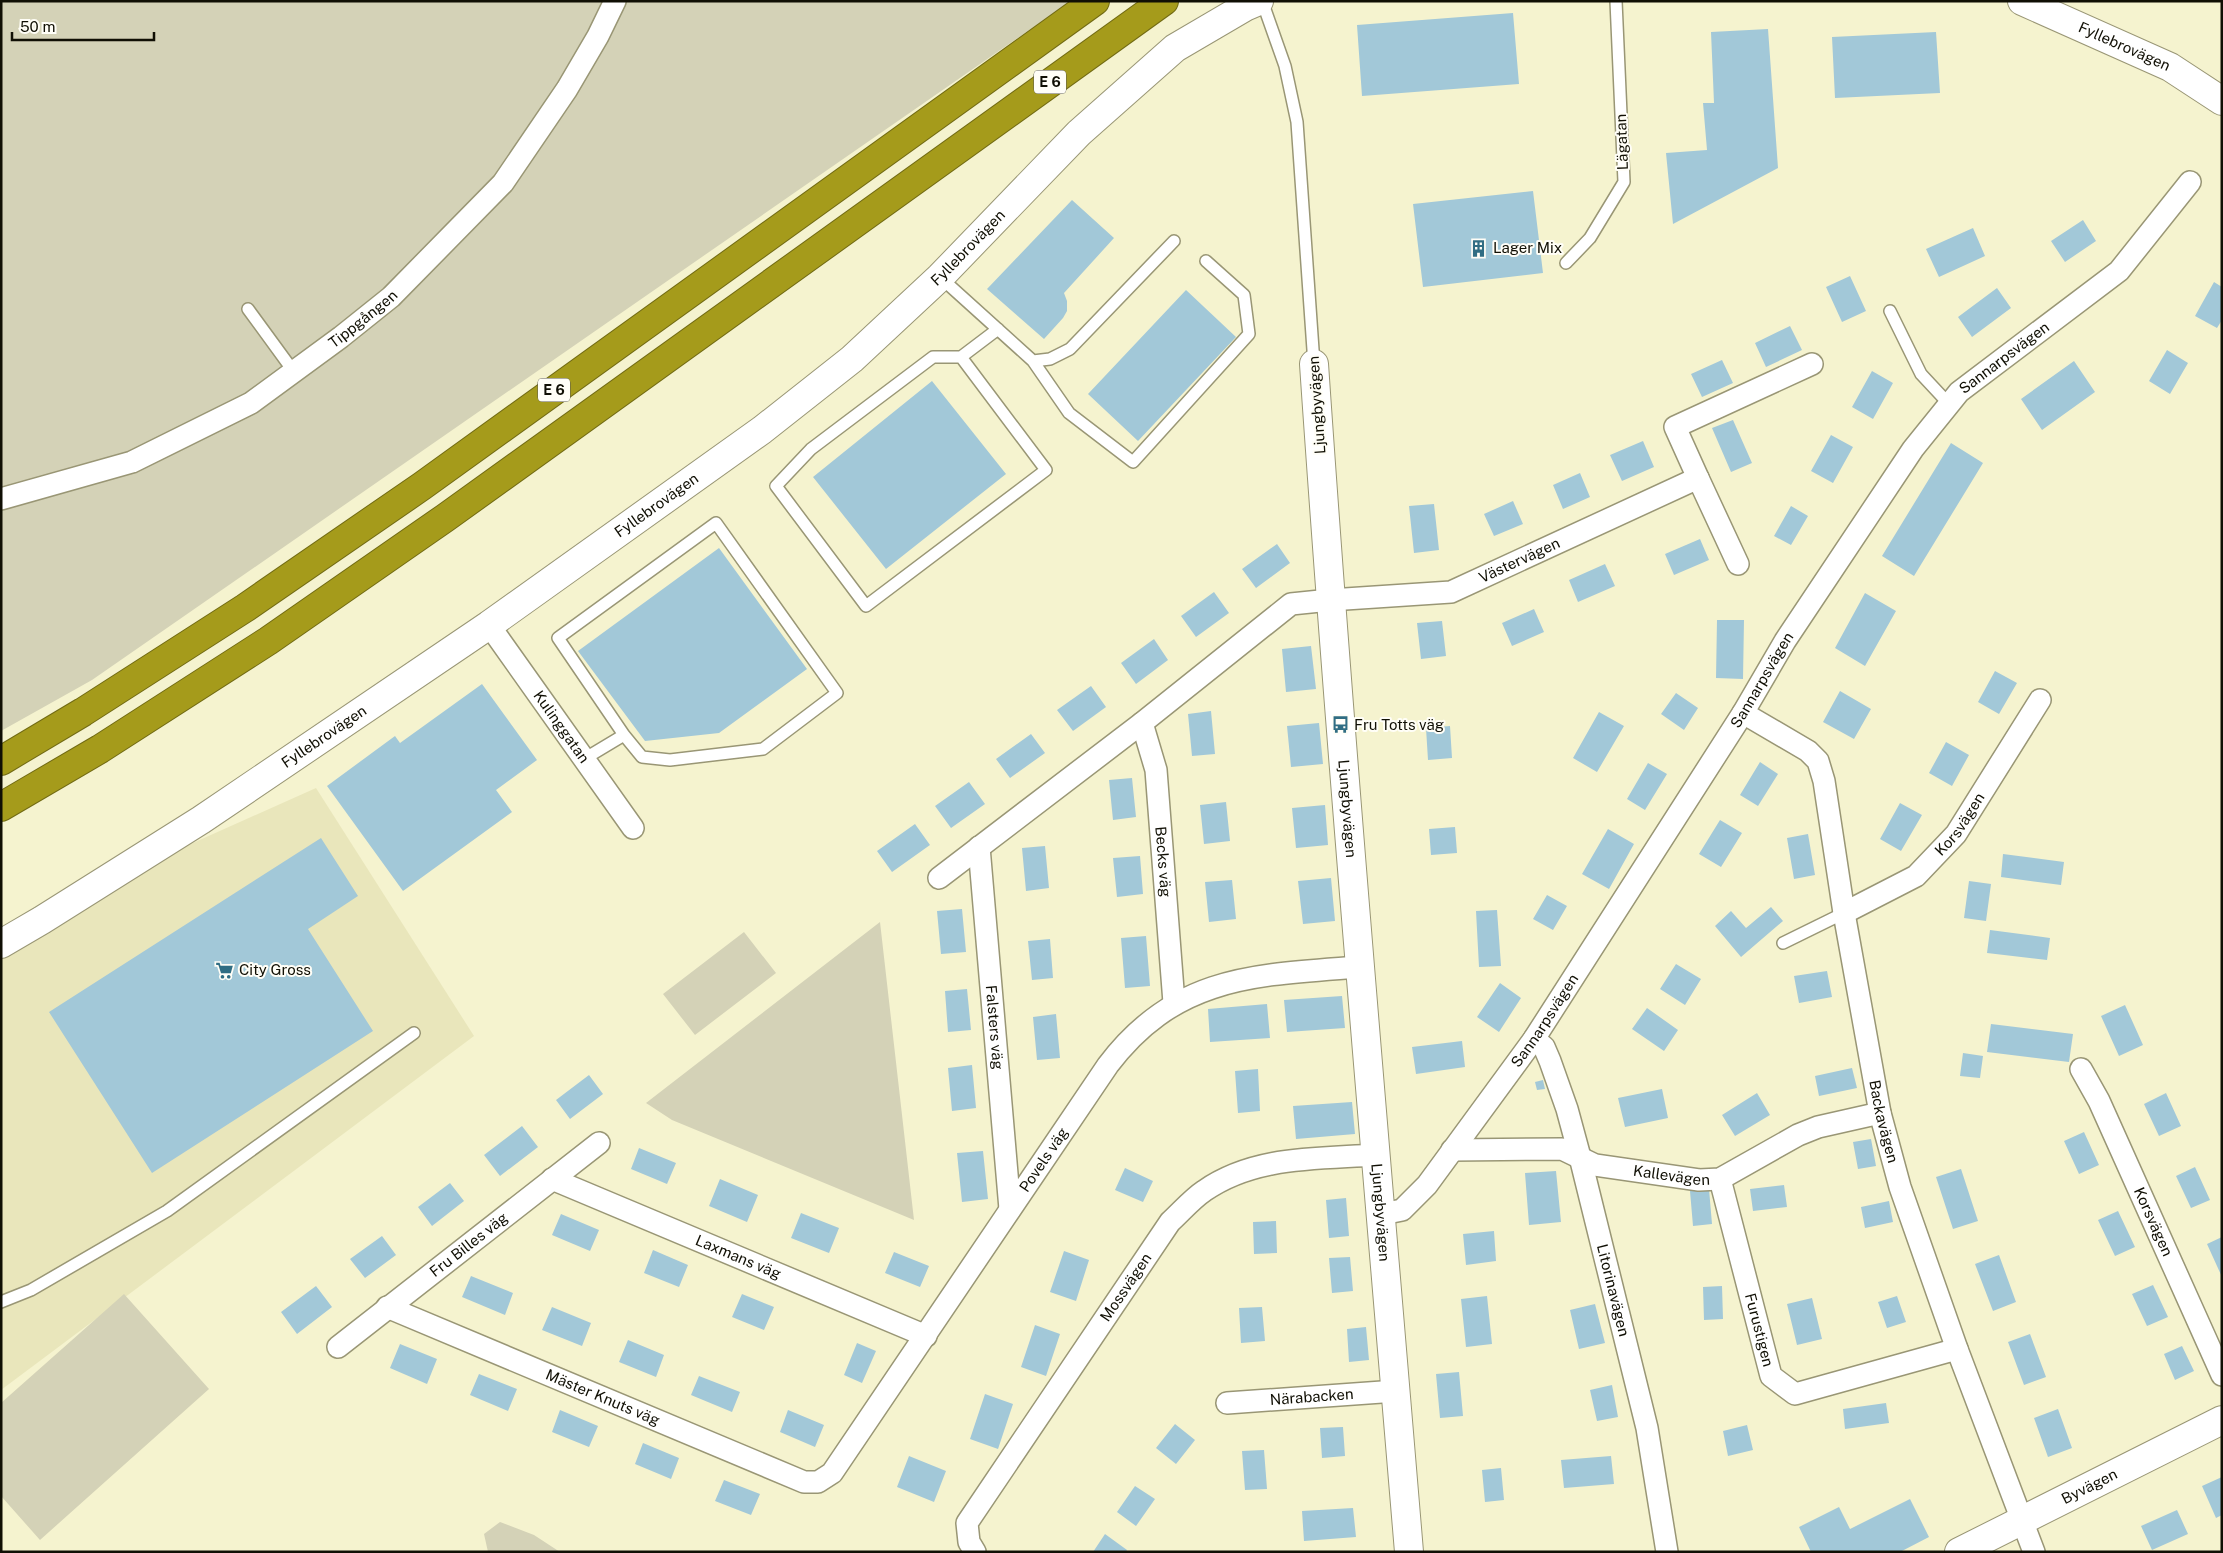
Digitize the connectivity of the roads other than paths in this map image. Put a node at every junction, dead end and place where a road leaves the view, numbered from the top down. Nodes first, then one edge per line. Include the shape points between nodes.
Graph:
1 (615, 1) edge
2 (1095, 1) edge
3 (1164, 1) edge
4 (1260, 1) edge
5 (1616, 1) edge
6 (2022, 1) edge
7 (2222, 101) edge
8 (2190, 182) dead end
9 (1174, 241) dead end
10 (1206, 261) dead end
11 (1566, 263) dead end
12 (940, 277) junction
13 (248, 309) dead end
14 (1890, 311) dead end
15 (998, 329) junction
16 (961, 357) junction
17 (1033, 361) junction
18 (1314, 364) joint
19 (1812, 364) dead end
20 (294, 372) junction
21 (1949, 404) junction
22 (1698, 478) junction
23 (1, 499) edge
24 (1738, 564) dead end
25 (1330, 600) junction
26 (489, 626) junction
27 (2040, 700) dead end
28 (1743, 713) junction
29 (1142, 723) junction
30 (624, 735) junction
31 (584, 759) junction
32 (1, 761) edge
33 (1, 807) edge
34 (633, 828) dead end
35 (979, 847) junction
36 (939, 878) dead end
37 (1844, 913) junction
38 (1783, 943) dead end
39 (1, 944) edge
40 (1359, 967) junction
41 (1174, 1003) junction
42 (414, 1033) dead end
43 (1534, 1039) junction
44 (2081, 1069) dead end
45 (1880, 1112) junction
46 (599, 1143) dead end
47 (1452, 1150) junction
48 (1375, 1155) junction
49 (1580, 1157) junction
50 (552, 1179) junction
51 (1720, 1179) junction
52 (1010, 1209) junction
53 (1382, 1214) junction
54 (1, 1302) edge
55 (387, 1307) junction
56 (926, 1336) junction
57 (338, 1347) dead end
58 (1957, 1349) junction
59 (2222, 1375) edge
60 (1396, 1391) junction
61 (1227, 1403) dead end
62 (2222, 1420) edge
63 (818, 1482) joint
64 (2022, 1520) junction
65 (972, 1547) edge
66 (1409, 1552) edge
67 (1667, 1552) edge
68 (1958, 1552) edge
69 (2034, 1552) edge

1 - 20 street, Tippgången via 567,88 503,183 391,297
2 - 32 highway, E 6 via 414,492 245,608
3 - 33 highway, E 6 via 445,518 284,630 100,749
4 - 12 street, Fyllebrovägen via 1175,48 1080,133
4 - 18 lane, Ljungbyvägen via 1285,66 1297,122
5 - 11 lane, Lägatan via 1624,182 1590,238
6 - 7 street, Fyllebrovägen via 2170,67
8 - 21 street, Sannarpsvägen via 2119,271 1959,392
9 - 17 lane via 1070,349 1050,359
10 - 17 lane via 1244,295 1249,334 1133,462 1070,414
12 - 15 lane
12 - 26 street, Fyllebrovägen via 852,359 762,430
13 - 20 lane
14 - 21 lane via 1921,374
15 - 16 lane
15 - 17 lane
16 - 16 lane via 1046,470 866,606 776,486 811,449 933,357
18 - 25 street, Ljungbyvägen
19 - 22 street via 1675,427
20 - 23 street, Tippgången via 251,403 132,462
21 - 28 street, Sannarpsvägen via 1913,449 1785,641
22 - 24 street
22 - 25 street, Västervägen via 1451,592
25 - 29 street via 1291,604
25 - 40 street, Ljungbyvägen
26 - 31 street, Kulinggatan
26 - 39 street, Fyllebrovägen via 179,835
27 - 37 street, Korsvägen via 1956,834 1916,876
28 - 37 street, Backavägen via 1808,751 1818,761 1824,781
28 - 43 street, Sannarpsvägen
29 - 35 street
29 - 41 street, Becks väg via 1156,770
30 - 30 lane via 642,756 670,760 763,749 837,693 716,523 558,638
30 - 31 lane
31 - 34 street, Kulinggatan
35 - 36 street
35 - 52 street, Falsters väg
37 - 38 lane
37 - 45 street, Backavägen
40 - 41 street, Povels väg via 1247,978 1208,988
40 - 48 street, Ljungbyvägen
41 - 52 street, Povels väg via 1141,1028 1117,1053
42 - 54 lane via 167,1211 31,1290
43 - 47 street, Sannarpsvägen
43 - 49 street, Litorinavägen via 1544,1047 1550,1061
44 - 59 street, Korsvägen via 2099,1101
45 - 51 street, Kallevägen via 1798,1135
45 - 58 street, Backavägen via 1900,1186
46 - 50 street, Fru Billes väg
47 - 49 street, Kallevägen via 1562,1150
47 - 53 street, Sannarpsvägen via 1408,1205 1397,1212
48 - 53 street, Ljungbyvägen
48 - 65 street, Mossvägen via 1277,1162 1255,1167 1228,1176 1202,1192 1170,1222 967,1523
49 - 51 street, Kallevägen via 1595,1165 1699,1180
49 - 67 street, Litorinavägen via 1646,1428
50 - 55 street, Fru Billes väg
50 - 56 street, Laxmans väg
51 - 58 street, Furustigen via 1771,1376 1796,1394
52 - 56 street, Povels väg
53 - 60 street, Ljungbyvägen
55 - 57 street, Fru Billes väg
55 - 63 street, Mäster Knuts väg via 804,1482
56 - 63 street, Povels väg via 832,1473
58 - 64 street, Backavägen
60 - 61 street, Närabacken
60 - 66 street, Ljungbyvägen
62 - 64 street, Byvägen
64 - 68 street, Byvägen
64 - 69 street, Backavägen

